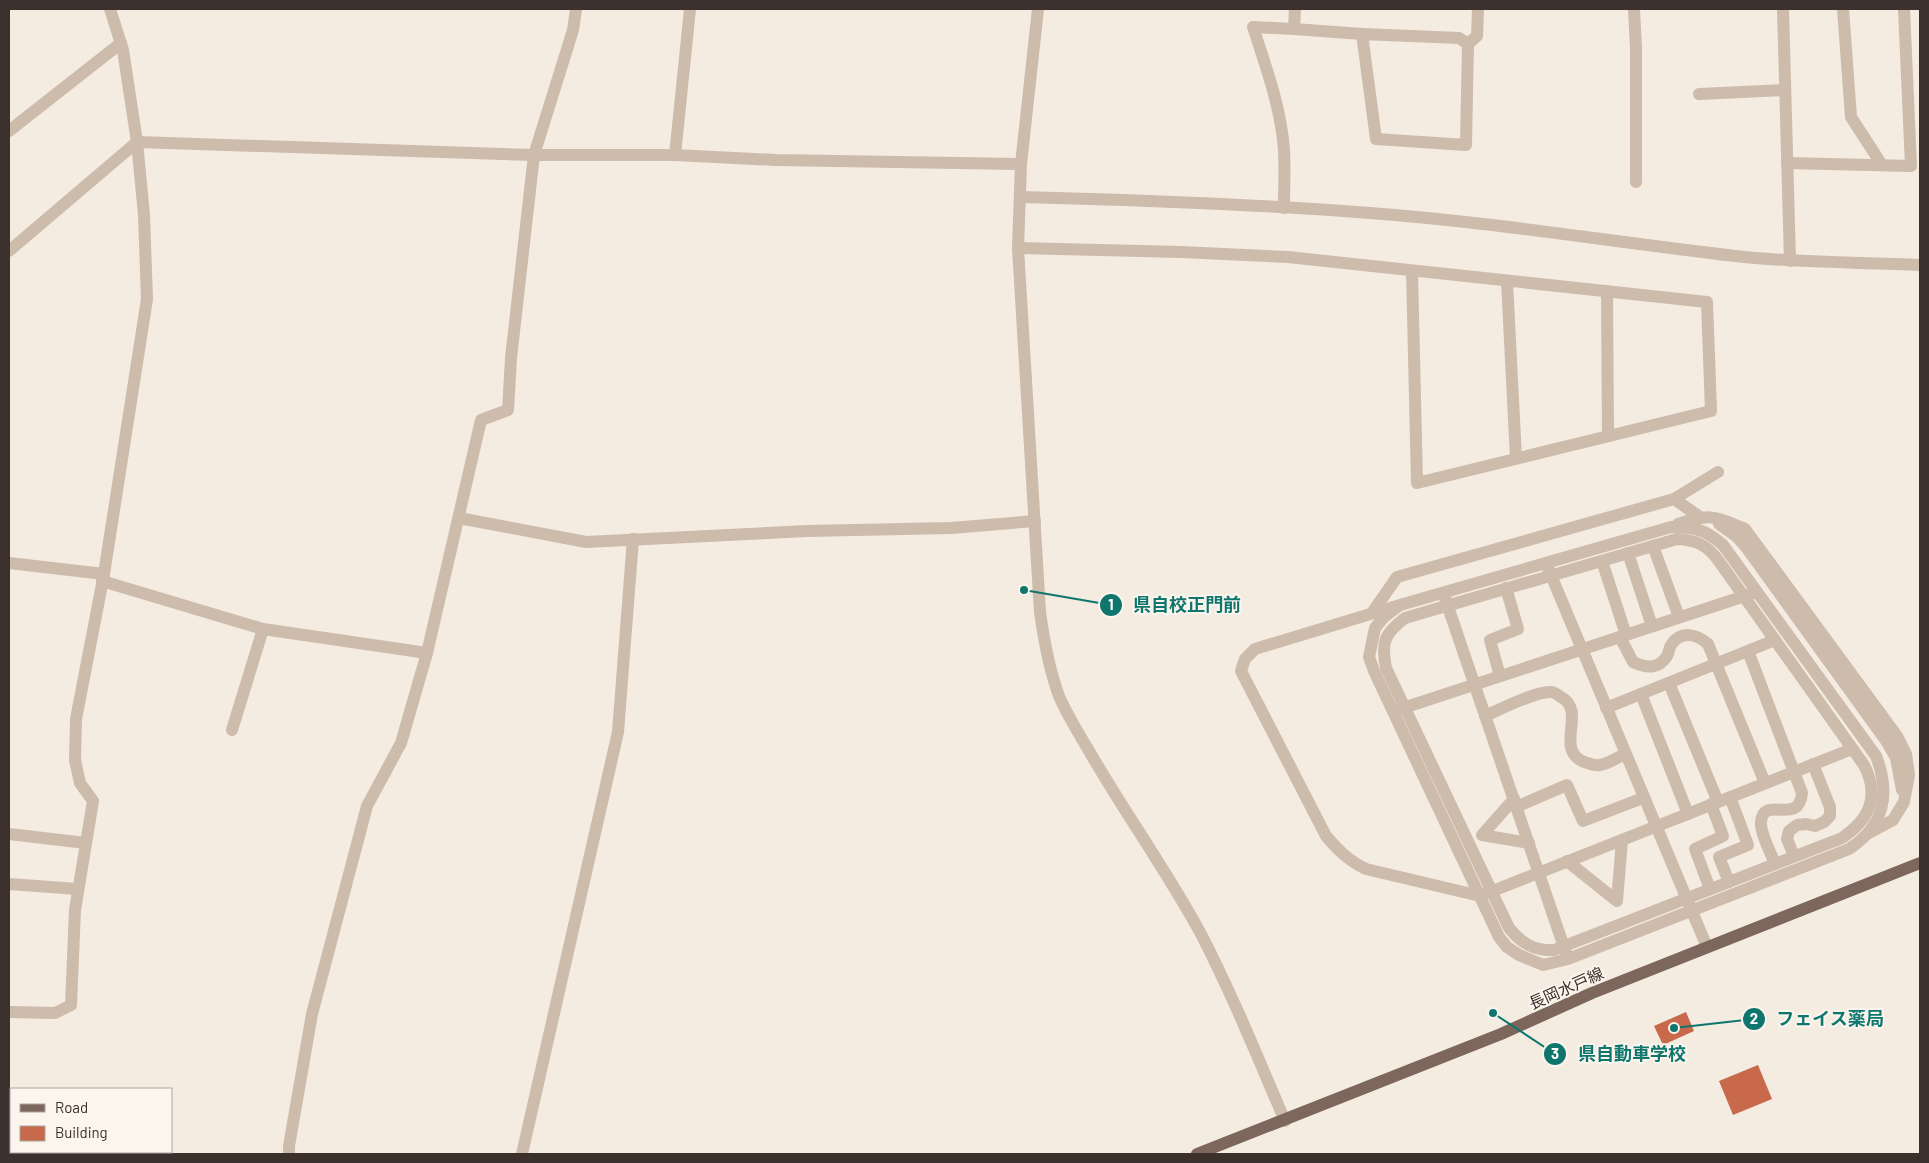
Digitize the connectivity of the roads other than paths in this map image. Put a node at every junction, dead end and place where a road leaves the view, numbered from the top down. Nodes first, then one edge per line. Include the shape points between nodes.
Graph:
1 (110, 9) edge
2 (576, 9) edge
3 (690, 9) edge
4 (1038, 9) edge
5 (1295, 9) edge
6 (1478, 9) edge
7 (1634, 9) edge
8 (1783, 9) edge
9 (1843, 9) edge
10 (1904, 9) edge
11 (1294, 29) junction
12 (1362, 34) junction
13 (121, 43) junction
14 (1468, 44) junction
15 (1785, 90) junction
16 (1699, 94) dead end
17 (9, 132) edge
18 (137, 142) junction
19 (534, 155) junction
20 (675, 155) junction
21 (1787, 163) junction
22 (1021, 164) junction
23 (1882, 165) junction
24 (1636, 182) dead end
25 (1021, 197) junction
26 (1284, 208) junction
27 (1018, 248) junction
28 (9, 251) edge
29 (1790, 261) junction
30 (1920, 265) edge
31 (1412, 271) junction
32 (1507, 282) junction
33 (1607, 291) junction
34 (1608, 435) junction
35 (1516, 458) junction
36 (1718, 472) dead end
37 (1674, 499) junction
38 (1705, 516) junction
39 (459, 518) junction
40 (1035, 521) junction
41 (1671, 527) junction
42 (633, 540) junction
43 (1653, 546) junction
44 (1628, 553) junction
45 (1602, 561) junction
46 (9, 563) edge
47 (1548, 569) junction
48 (103, 578) junction
49 (1506, 588) junction
50 (1757, 592) junction
51 (1744, 596) junction
52 (1445, 599) junction
53 (1400, 605) junction
54 (1372, 613) junction
55 (1678, 617) junction
56 (1652, 626) junction
57 (263, 629) junction
58 (1623, 636) junction
59 (1775, 640) junction
60 (1582, 649) junction
61 (1748, 651) junction
62 (427, 653) junction
63 (1716, 663) junction
64 (1500, 676) junction
65 (1669, 683) junction
66 (1474, 684) junction
67 (1641, 694) junction
68 (1405, 707) junction
69 (1606, 708) junction
70 (1392, 711) junction
71 (1485, 716) junction
72 (232, 730) dead end
73 (1852, 748) junction
74 (1625, 754) junction
75 (1813, 764) junction
76 (1794, 772) junction
77 (1765, 783) junction
78 (1730, 797) junction
79 (1643, 798) junction
80 (1515, 803) junction
81 (1714, 803) junction
82 (1688, 814) junction
83 (1656, 826) junction
84 (1869, 833) junction
85 (9, 834) edge
86 (1622, 840) junction
87 (86, 843) junction
88 (1529, 843) junction
89 (1794, 856) junction
90 (1567, 862) junction
91 (1920, 862) edge
92 (1775, 864) junction
93 (1539, 873) junction
94 (1729, 882) junction
95 (9, 884) edge
96 (78, 889) junction
97 (1710, 889) junction
98 (1492, 891) junction
99 (1480, 896) junction
100 (1685, 898) junction
101 (1691, 912) junction
102 (1564, 946) junction
103 (1706, 947) junction
104 (1568, 960) junction
105 (9, 1012) edge
106 (1285, 1121) junction
107 (289, 1154) edge
108 (522, 1154) edge
109 (1197, 1154) edge

1 - 13 street
2 - 19 street via 573,30
3 - 20 street
4 - 22 street
5 - 11 street
6 - 14 street via 1477,36
7 - 24 street
8 - 15 street
9 - 23 street via 1852,117
10 - 23 street via 1911,166
11 - 12 street
11 - 26 street via 1253,27 1277,108 1284,150
12 - 14 street via 1459,38
12 - 14 street via 1376,139 1466,145
13 - 17 street
13 - 18 street
15 - 16 street
15 - 21 street
18 - 19 street
18 - 28 street
18 - 48 street via 147,299
19 - 20 street
19 - 39 street via 508,410 482,420
20 - 22 street
21 - 23 street
21 - 29 street
22 - 25 street
25 - 26 street
25 - 27 street
26 - 29 street via 1370,213
27 - 31 street via 1288,257
27 - 40 street
29 - 30 street
31 - 32 street
31 - 35 street via 1416,483
32 - 33 street
32 - 35 street
33 - 34 street
33 - 34 street via 1707,302 1711,411
34 - 35 street
36 - 37 street
37 - 38 street
37 - 54 street via 1397,577
38 - 41 street
38 - 84 street via 1745,529 1897,736 1906,754 1909,775 1904,802 1893,820
39 - 42 street via 586,542
39 - 62 street
40 - 42 street via 951,528
40 - 106 street via 1040,612 1049,664 1060,697 1111,789 1201,935
41 - 47 street
41 - 50 street via 1699,529 1713,536
42 - 108 street via 618,732
43 - 44 street
43 - 51 street via 1677,539 1701,544 1710,549
43 - 55 street
44 - 45 street
44 - 56 street
45 - 47 street
45 - 58 street
46 - 48 street
47 - 49 street
47 - 52 street
47 - 60 street
48 - 57 street
48 - 87 street via 76,719 74,760 80,783 93,801
49 - 52 street
49 - 64 street via 1518,629 1490,640
50 - 51 street
50 - 84 street via 1876,756 1884,797 1881,811
51 - 55 street
51 - 59 street
52 - 53 street
52 - 66 street
52 - 68 street via 1405,618 1391,628 1385,640 1386,668
53 - 54 street
53 - 70 street via 1375,628 1369,657
54 - 99 street via 1255,649 1245,659 1241,672 1326,836 1340,852 1366,869
55 - 56 street
56 - 58 street
57 - 62 street
57 - 72 street
58 - 60 street
58 - 63 street via 1633,662 1645,667 1654,667 1662,662 1672,644 1690,634 1708,644
59 - 61 street
59 - 73 street
60 - 64 street
60 - 69 street
61 - 63 street
61 - 76 street
62 - 107 street via 402,743 367,806 312,1014
63 - 65 street
63 - 77 street
64 - 66 street
65 - 67 street
65 - 81 street
66 - 68 street
66 - 71 street
67 - 69 street
67 - 82 street
68 - 70 street
68 - 98 street
69 - 74 street
70 - 99 street
71 - 74 street via 1552,692 1572,707 1570,746 1577,758 1588,764 1600,765
71 - 80 street
73 - 75 street
73 - 89 street via 1871,777 1870,808 1855,829 1842,838
74 - 79 street
75 - 76 street
75 - 89 street via 1830,807 1830,816 1815,826 1797,825 1789,831 1787,839
76 - 77 street
76 - 92 street via 1802,793 1801,802 1787,811 1768,810 1760,823
77 - 78 street
78 - 81 street
78 - 94 street via 1748,845 1719,857
79 - 80 street via 1583,821 1568,785
79 - 83 street
80 - 88 street
80 - 88 street via 1482,835
81 - 82 street
81 - 97 street via 1723,836 1694,849
82 - 83 street
83 - 86 street
83 - 100 street
84 - 101 street via 1849,849
85 - 87 street
86 - 90 street
86 - 90 street via 1617,901
87 - 96 street
88 - 93 street
89 - 92 street
90 - 93 street
91 - 103 main road, 長岡水戸線
92 - 94 street
93 - 98 street
93 - 102 street
94 - 97 street
95 - 96 street
96 - 105 street via 71,1005 55,1013
97 - 100 street
98 - 99 street
98 - 102 street via 1509,928 1518,939 1543,950
99 - 104 street via 1499,937 1519,955 1543,965
100 - 101 street
100 - 102 street
101 - 103 street
101 - 104 street
102 - 104 street
103 - 106 main road, 長岡水戸線
106 - 109 main road, 長岡水戸線

